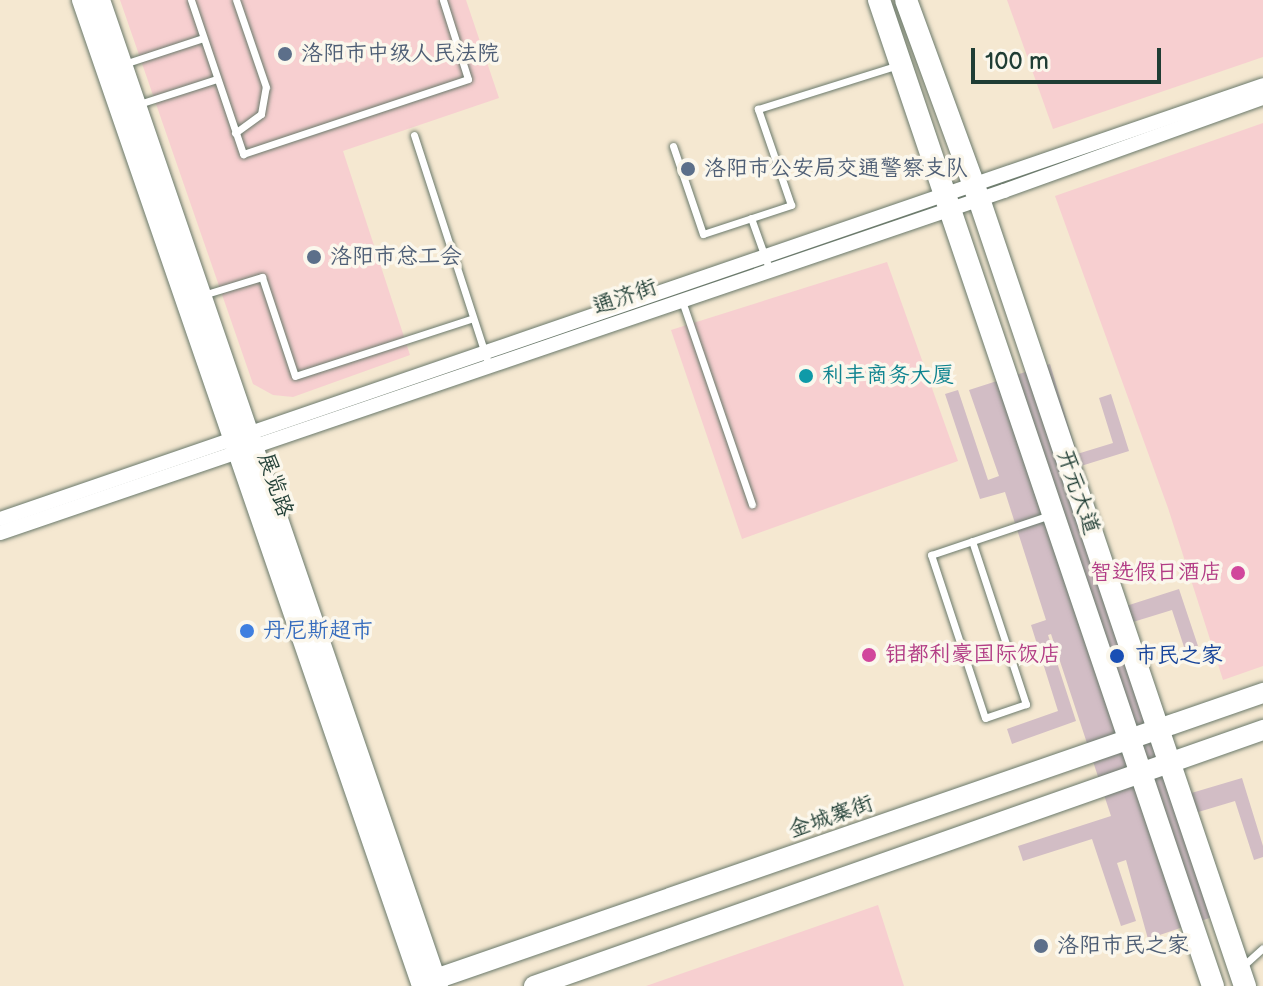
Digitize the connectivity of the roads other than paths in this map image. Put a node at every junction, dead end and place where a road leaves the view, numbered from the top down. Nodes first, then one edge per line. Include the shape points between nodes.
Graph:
1 (82, 0) edge
2 (100, 0) edge
3 (191, 0) edge
4 (236, 0) edge
5 (443, 0) edge
6 (879, 0) edge
7 (906, 0) edge
8 (203, 38) junction
9 (900, 64) junction
10 (114, 67) junction
11 (217, 79) junction
12 (1263, 85) edge
13 (1263, 98) edge
14 (128, 108) junction
15 (235, 133) junction
16 (414, 135) dead end
17 (673, 146) dead end
18 (977, 192) junction
19 (949, 202) junction
20 (751, 218) junction
21 (767, 264) junction
22 (194, 298) junction
23 (682, 301) junction
24 (473, 318) junction
25 (487, 361) junction
26 (244, 442) junction
27 (752, 504) dead end
28 (1052, 514) junction
29 (0, 519) edge
30 (0, 533) edge
31 (972, 541) junction
32 (1263, 693) edge
33 (1157, 729) junction
34 (1263, 730) edge
35 (1127, 739) junction
36 (1168, 762) junction
37 (1139, 773) junction
38 (1263, 948) edge
39 (1242, 978) edge
40 (426, 984) edge
41 (534, 986) edge
42 (1213, 986) edge

1 - 10 main road, 展览路
2 - 10 main road, 展览路
3 - 8 lane
4 - 15 lane via 266,87 261,114
5 - 15 lane via 468,79 243,154
6 - 9 main road, 开元大道
7 - 18 main road, 开元大道
8 - 10 lane
8 - 11 lane
9 - 19 main road, 开元大道
9 - 20 lane via 758,109 791,205
10 - 14 main road, 展览路
11 - 14 lane
11 - 15 lane
12 - 18 street, 通济街
13 - 18 street, 通济街
14 - 22 main road, 展览路
16 - 24 lane
17 - 20 lane via 703,234
18 - 19 street, 通济街
18 - 33 main road, 开元大道
19 - 21 street, 通济街
19 - 28 main road, 开元大道
20 - 21 lane
21 - 23 street, 通济街
21 - 25 street, 通济街
22 - 24 lane via 262,277 295,376
22 - 26 main road, 展览路
23 - 25 street, 通济街
23 - 27 lane
24 - 25 lane
25 - 26 street, 通济街
26 - 29 street, 通济街
26 - 30 street, 通济街
26 - 40 main road, 展览路
28 - 31 lane
28 - 35 main road, 开元大道
31 - 31 lane via 931,555 985,718 1026,704
32 - 33 main road, 金城寨街
33 - 35 main road, 金城寨街
33 - 36 main road, 开元大道
34 - 36 main road
35 - 37 main road, 开元大道
35 - 40 main road, 金城寨街
36 - 37 main road
36 - 39 main road, 开元大道
37 - 41 main road
37 - 42 main road, 开元大道
38 - 39 lane

